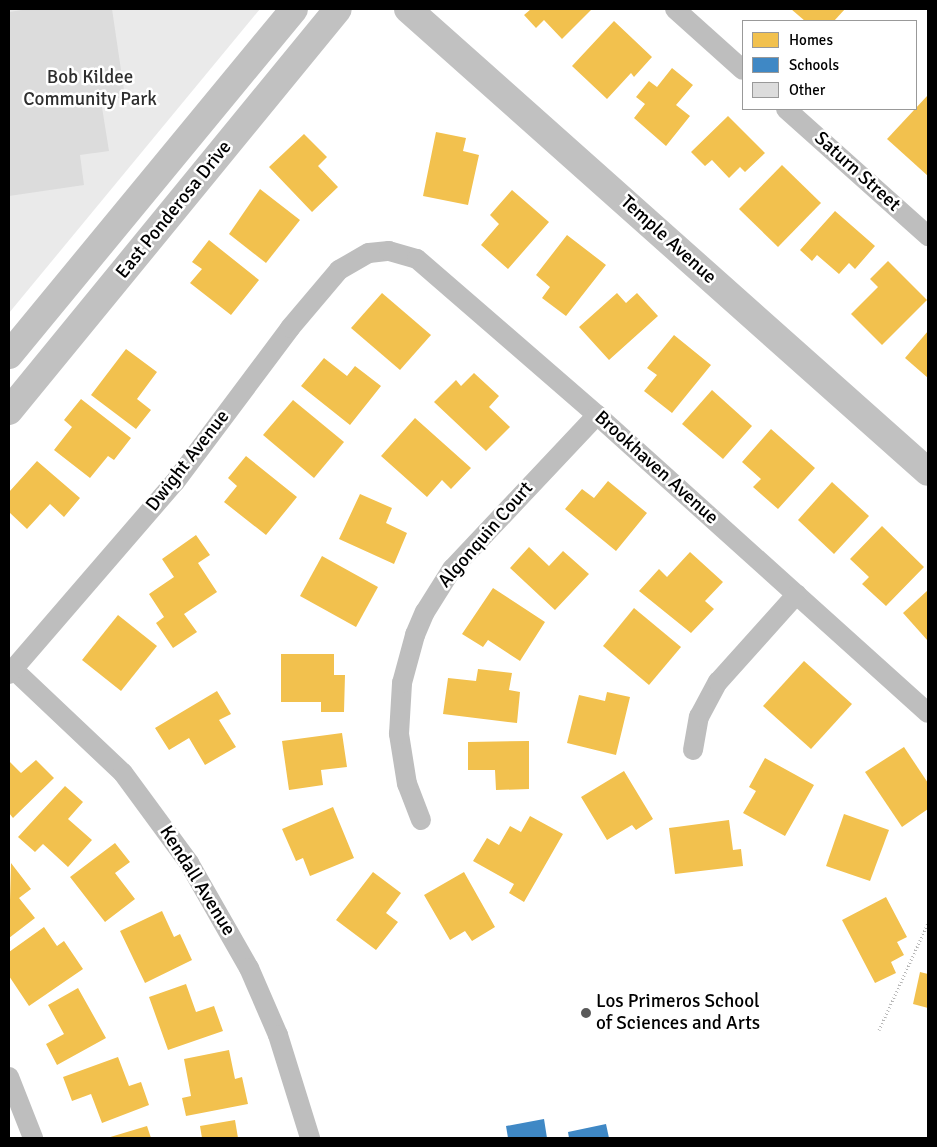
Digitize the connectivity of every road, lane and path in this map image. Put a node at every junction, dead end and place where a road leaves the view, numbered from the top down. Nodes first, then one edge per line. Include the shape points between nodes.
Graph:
1 (294, 9) edge
2 (338, 9) edge
3 (408, 9) edge
4 (675, 9) edge
5 (742, 69) edge
6 (787, 110) edge
7 (928, 236) edge
8 (369, 253) joint
9 (9, 355) edge
10 (9, 411) edge
11 (597, 415) junction
12 (928, 472) edge
13 (797, 594) junction
14 (11, 671) edge
15 (928, 713) edge
16 (693, 750) dead end
17 (420, 820) dead end
18 (928, 923) edge
19 (879, 1030) dead end
20 (9, 1077) edge
21 (33, 1138) edge
22 (310, 1138) edge

1 - 9 main road, East Ponderosa Drive
2 - 10 main road, East Ponderosa Drive
3 - 12 main road, Temple Avenue
4 - 5 street
6 - 7 street, Saturn Street
8 - 11 street, Brookhaven Avenue via 390,251 416,259
8 - 14 street, Dwight Avenue via 350,261 333,277 290,328 175,482
11 - 13 street, Brookhaven Avenue
11 - 17 street, Algonquin Court via 452,569 425,612 402,683 399,734 407,784
13 - 15 street, Brookhaven Avenue
13 - 16 street via 718,682 699,717
14 - 22 street, Kendall Avenue via 123,773 189,863 249,968 278,1035
18 - 19 path
20 - 21 street

